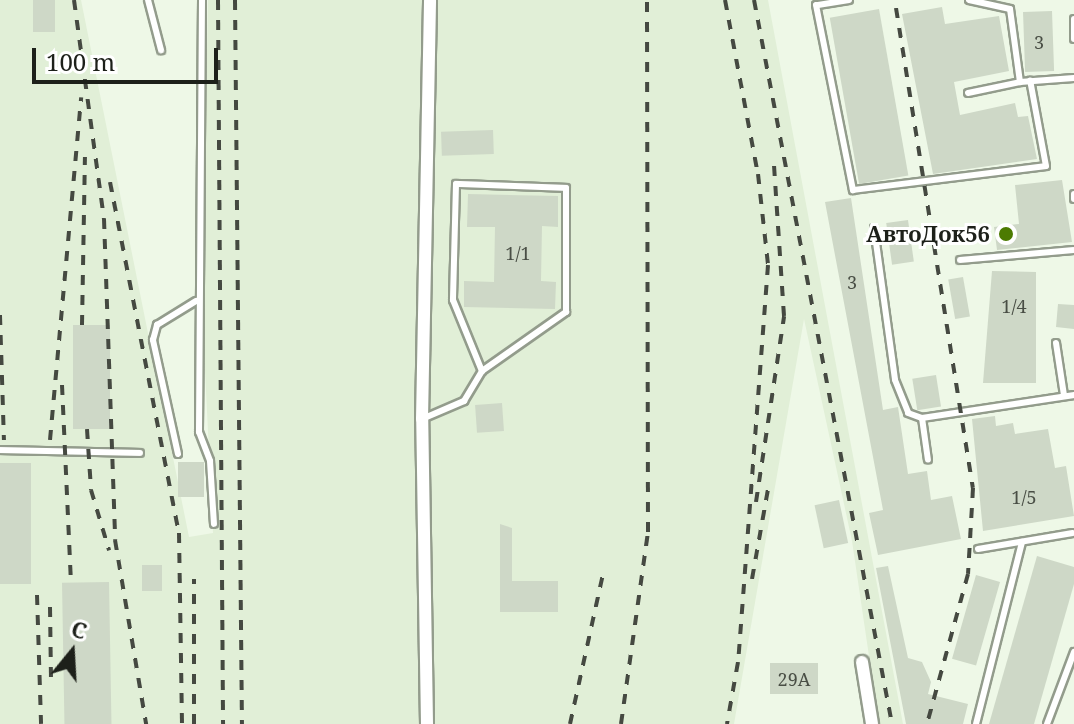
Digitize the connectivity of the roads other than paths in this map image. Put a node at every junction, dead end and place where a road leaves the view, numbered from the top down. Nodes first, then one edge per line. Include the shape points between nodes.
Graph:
1 (148, 0) edge
2 (202, 0) edge
3 (430, 0) edge
4 (849, 0) edge
5 (969, 0) edge
6 (1074, 19) edge
7 (1074, 39) edge
8 (161, 50) dead end
9 (1074, 78) edge
10 (1030, 80) junction
11 (1020, 82) junction
12 (968, 93) dead end
13 (874, 228) dead end
14 (1074, 250) edge
15 (960, 260) dead end
16 (196, 301) junction
17 (1056, 343) dead end
18 (482, 371) junction
19 (1064, 395) junction
20 (1074, 395) edge
21 (922, 418) junction
22 (422, 419) junction
23 (0, 450) edge
24 (140, 453) dead end
25 (178, 454) dead end
26 (928, 460) dead end
27 (214, 524) dead end
28 (1073, 533) edge
29 (1022, 542) junction
30 (978, 549) dead end
31 (1074, 652) edge
32 (862, 662) dead end
33 (427, 724) edge
34 (872, 724) edge
35 (976, 724) edge
36 (1047, 724) edge

1 - 8 lane
2 - 16 lane
3 - 22 street
4 - 10 lane via 816,5 853,190 1046,166
5 - 11 lane via 1010,9
6 - 7 lane
9 - 10 lane
10 - 11 lane
11 - 12 lane
13 - 21 lane via 899,400
14 - 15 lane
16 - 25 lane via 157,325 153,340
16 - 27 lane via 199,432 210,461
17 - 19 lane
18 - 18 lane via 566,312 566,188 456,184 453,300
18 - 22 lane via 464,401
19 - 20 lane
19 - 21 lane
21 - 26 lane
22 - 33 street
23 - 24 lane
28 - 29 lane
29 - 30 lane
29 - 35 lane
31 - 36 lane
32 - 34 street

